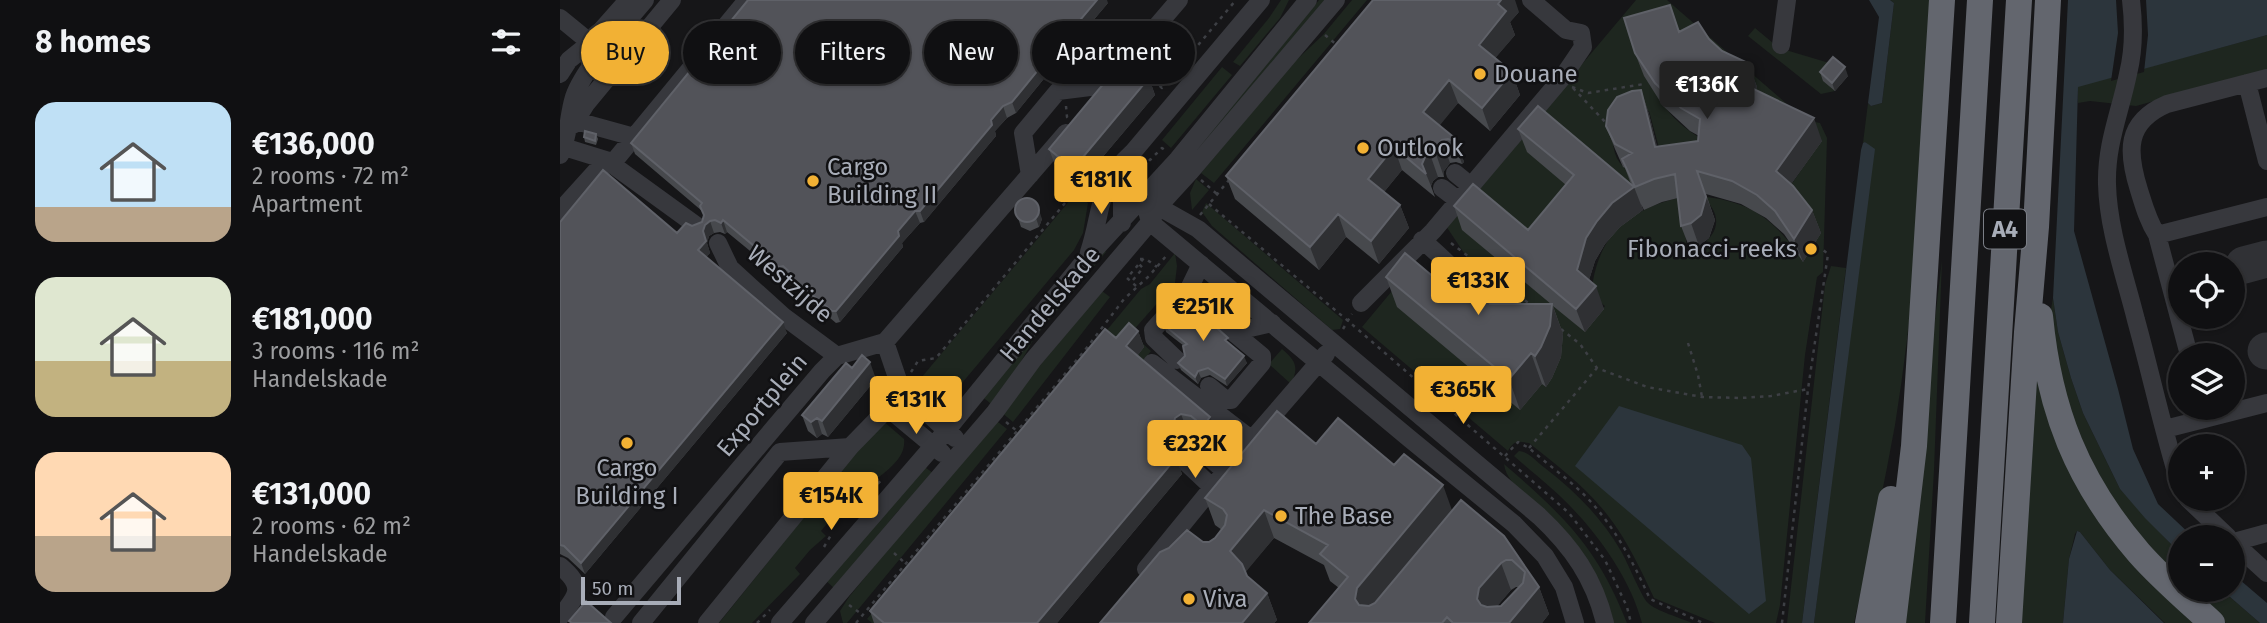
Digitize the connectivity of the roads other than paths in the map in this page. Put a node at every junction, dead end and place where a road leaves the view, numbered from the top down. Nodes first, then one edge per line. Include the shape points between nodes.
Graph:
1 (628, 0) edge
2 (645, 0) edge
3 (672, 0) edge
4 (747, 0) edge
5 (1179, 0) edge
6 (1261, 0) edge
7 (1308, 0) edge
8 (1336, 0) edge
9 (1531, 0) edge
10 (1787, 0) edge
11 (1942, 0) edge
12 (1980, 0) edge
13 (2019, 0) edge
14 (2048, 0) edge
15 (2131, 0) edge
16 (560, 18) edge
17 (614, 21) edge
18 (624, 21) edge
19 (581, 36) edge
20 (1781, 46) dead end
21 (581, 55) edge
22 (560, 74) edge
23 (2267, 78) edge
24 (581, 82) edge
25 (2247, 83) junction
26 (1106, 85) junction
27 (1090, 104) edge
28 (1074, 123) edge
29 (634, 137) junction
30 (565, 140) edge
31 (1133, 152) junction
32 (2267, 161) edge
33 (608, 162) junction
34 (1191, 171) junction
35 (1455, 173) dead end
36 (1030, 175) junction
37 (1471, 186) junction
38 (1443, 188) dead end
39 (1459, 201) junction
40 (2267, 206) edge
41 (1151, 209) junction
42 (560, 211) edge
43 (1122, 221) junction
44 (1192, 224) junction
45 (697, 226) edge
46 (2036, 227) junction
47 (2157, 235) junction
48 (1428, 236) junction
49 (718, 243) dead end
50 (1125, 251) junction
51 (1086, 259) junction
52 (1201, 264) junction
53 (1188, 291) junction
54 (1361, 303) road end
55 (1475, 306) edge
56 (1272, 323) junction
57 (1233, 332) junction
58 (1920, 338) junction
59 (885, 342) junction
60 (2186, 343) edge
61 (1335, 344) junction
62 (837, 356) junction
63 (1177, 360) edge
64 (1318, 362) junction
65 (1152, 363) dead end
66 (1209, 386) dead end
67 (901, 389) junction
68 (2267, 403) edge
69 (2245, 406) edge
70 (888, 408) junction
71 (2187, 420) edge
72 (947, 429) junction
73 (2165, 429) junction
74 (1252, 440) junction
75 (2168, 440) edge
76 (933, 446) junction
77 (850, 447) junction
78 (965, 447) junction
79 (953, 462) junction
80 (1226, 472) junction
81 (1213, 488) junction
82 (2201, 511) edge
83 (2215, 525) edge
84 (2267, 533) edge
85 (2245, 539) edge
86 (2245, 553) edge
87 (560, 566) edge
88 (1171, 567) edge
89 (2267, 573) edge
90 (560, 617) edge
91 (614, 617) dead end
92 (781, 622) edge
93 (641, 623) edge
94 (707, 623) edge
95 (813, 623) edge
96 (1575, 623) edge
97 (1605, 623) edge
98 (1868, 623) edge
99 (1894, 623) edge
100 (1943, 623) edge
101 (1982, 623) edge
102 (2009, 623) edge
103 (2212, 623) edge

1 - 17 street
2 - 18 street
3 - 30 street via 586,104
4 - 29 street
5 - 26 street
6 - 31 street
7 - 41 street, Handelskade
8 - 34 street, Handelskade
9 - 37 street via 1566,30 1581,33 1583,47
10 - 20 street
11 - 58 highway
12 - 100 highway, A4
13 - 101 highway, A4
14 - 46 highway, A4
15 - 73 street via 2132,56 2109,151 2108,199
16 - 19 street
21 - 22 street via 569,60
23 - 25 street
24 - 30 street
25 - 32 street
25 - 47 street via 2167,104 2152,110 2141,122 2130,155 2148,220
26 - 27 street
26 - 36 street via 1058,91 1023,133
28 - 36 street
29 - 30 street
29 - 33 street
30 - 33 street
31 - 43 street via 1122,195
31 - 51 street via 1107,183
33 - 42 street
33 - 45 street
34 - 41 street, Handelskade
34 - 44 street via 1183,198
35 - 37 street
36 - 59 street
37 - 39 street
38 - 39 street
39 - 48 street
40 - 47 street
41 - 43 street, Handelskade
41 - 44 street
41 - 50 street, Handelskade
41 - 52 street via 1176,243
43 - 50 street
43 - 51 street, Handelskade
44 - 61 street
46 - 102 highway, A4
46 - 103 highway, A4 via 2046,361 2071,447 2111,518 2157,572
47 - 60 street
48 - 54 street
48 - 55 street via 1457,272
49 - 62 street, Westzijde via 730,268
50 - 78 street, Handelskade
51 - 72 street, Handelskade
52 - 53 street
52 - 56 street
53 - 57 street
53 - 63 street via 1153,330 1154,338
56 - 57 street
56 - 64 street
57 - 66 street via 1262,356 1262,363 1229,401
58 - 98 highway
58 - 99 highway via 1914,446
59 - 62 street, Exportplein
59 - 67 street
61 - 64 street
61 - 97 street via 1563,539 1586,571
62 - 91 street, Exportplein
64 - 74 street
64 - 96 street via 1477,502 1514,524 1545,556 1564,587
65 - 74 street
67 - 70 street
67 - 72 street
68 - 69 street
70 - 76 street
70 - 77 street
71 - 73 street
72 - 76 street, Handelskade
72 - 78 street
73 - 75 street
74 - 80 street
76 - 79 street
76 - 92 street, Handelskade
77 - 93 street via 780,452
77 - 94 street
78 - 79 street, Handelskade
79 - 95 street, Handelskade
80 - 81 street
80 - 81 street via 1184,448
81 - 88 street via 1138,579
82 - 83 street
84 - 85 street
86 - 89 street
87 - 90 street via 577,587 574,600
92 - 95 street via 801,617

